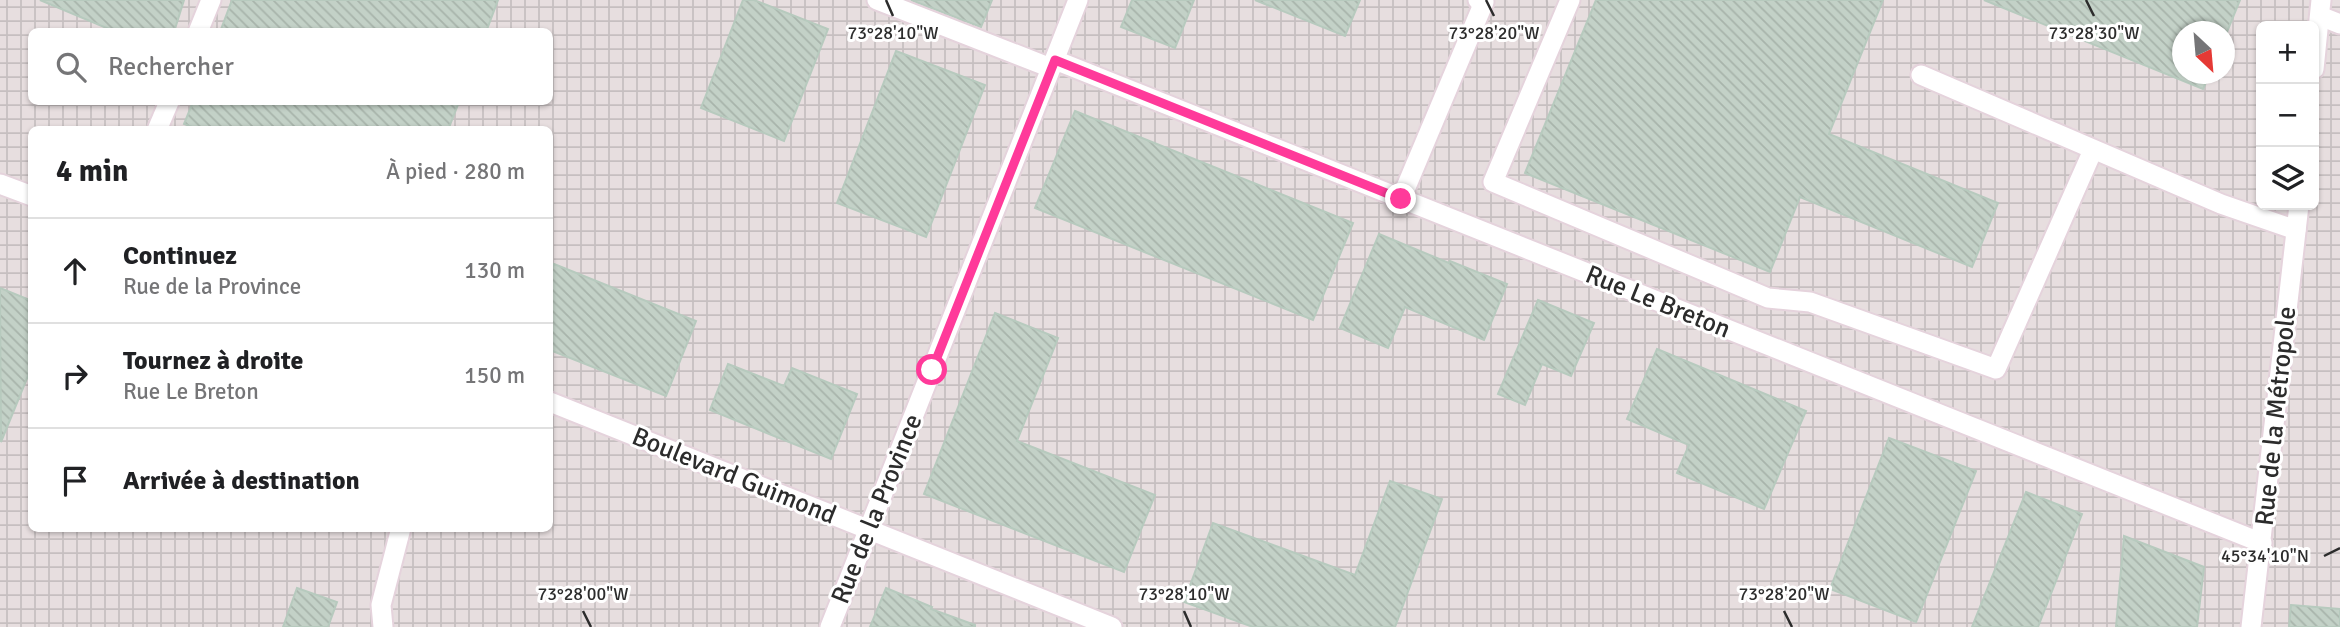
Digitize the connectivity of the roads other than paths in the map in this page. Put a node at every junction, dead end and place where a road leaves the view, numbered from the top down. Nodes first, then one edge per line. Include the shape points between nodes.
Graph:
1 (211, 0) edge
2 (877, 0) edge
3 (1078, 0) edge
4 (1478, 0) edge
5 (1570, 0) edge
6 (2320, 8) edge
7 (2340, 24) edge
8 (200, 28) edge
9 (1053, 64) junction
10 (1921, 75) dead end
11 (168, 105) edge
12 (160, 126) edge
13 (2093, 150) junction
14 (0, 184) edge
15 (28, 194) edge
16 (1401, 199) junction
17 (2298, 210) edge
18 (2296, 230) junction
19 (553, 403) edge
20 (869, 530) junction
21 (400, 532) edge
22 (2262, 543) junction
23 (383, 627) edge
24 (830, 627) edge
25 (1112, 627) edge
26 (2251, 627) edge

1 - 8 street
2 - 9 street, Rue Le Breton
3 - 9 street, Rue de la Province
4 - 16 street via 1483,2
5 - 13 street via 1493,182 1768,299 1811,302 1996,369
6 - 7 street
9 - 16 street, Rue Le Breton
9 - 20 street, Rue de la Province
10 - 13 street
11 - 12 street
13 - 18 street
14 - 15 street
16 - 22 street, Rue Le Breton
17 - 18 street, Rue de la Métropole
18 - 22 street, Rue de la Métropole
19 - 20 street, Boulevard Guimond
20 - 24 street, Rue de la Province
20 - 25 street, Boulevard Guimond
21 - 23 street via 381,605
22 - 26 street, Rue de la Métropole

